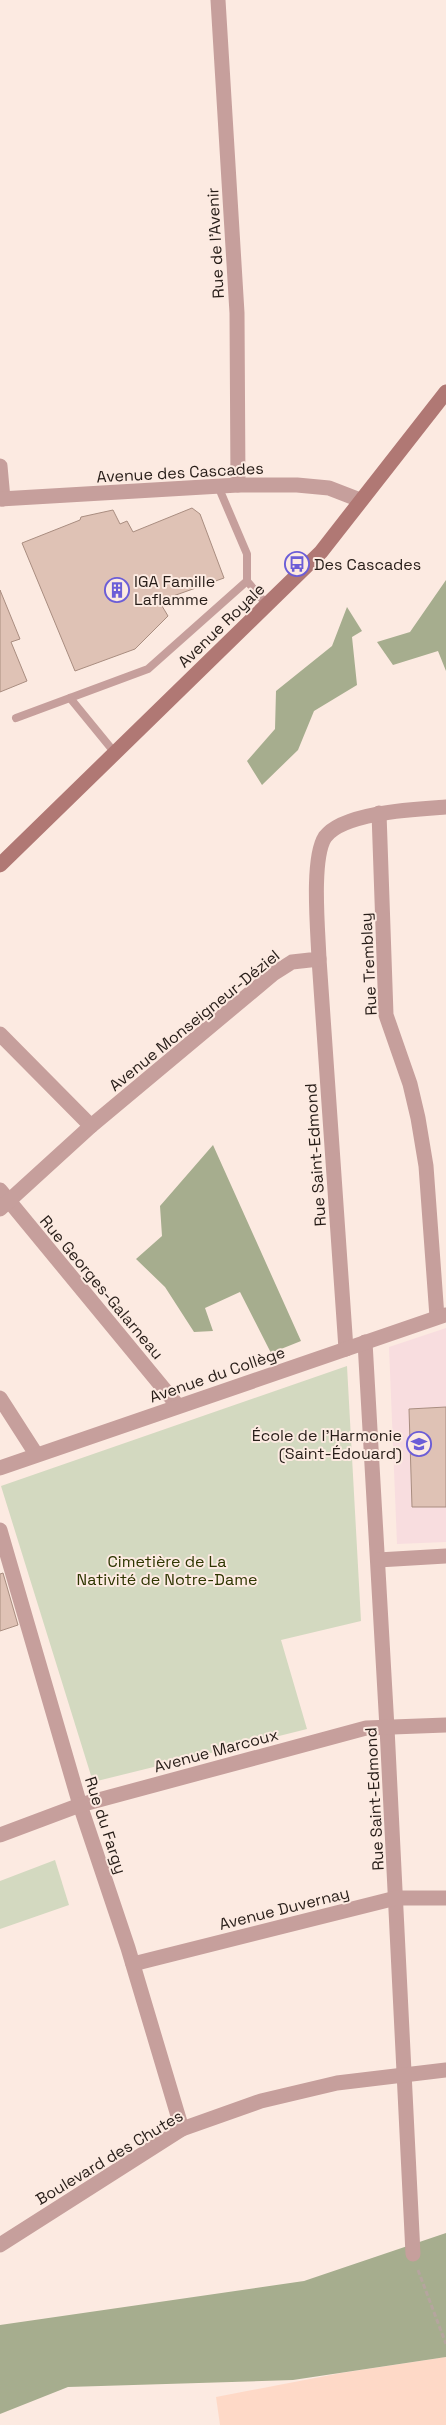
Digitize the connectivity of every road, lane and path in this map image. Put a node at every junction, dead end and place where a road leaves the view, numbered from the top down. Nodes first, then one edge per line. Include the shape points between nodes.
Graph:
1 (218, 0) edge
2 (446, 392) edge
3 (0, 466) edge
4 (238, 485) junction
5 (218, 486) junction
6 (1, 499) edge
7 (360, 500) junction
8 (247, 581) junction
9 (267, 604) junction
10 (70, 698) junction
11 (16, 718) dead end
12 (115, 753) junction
13 (446, 807) edge
14 (379, 813) junction
15 (0, 865) edge
16 (319, 959) junction
17 (0, 1034) edge
18 (90, 1126) junction
19 (3, 1201) edge
20 (442, 1316) edge
21 (365, 1342) junction
22 (346, 1349) junction
23 (0, 1398) edge
24 (178, 1406) junction
25 (36, 1454) junction
26 (0, 1468) edge
27 (0, 1530) edge
28 (446, 1556) edge
29 (378, 1560) junction
30 (446, 1725) edge
31 (388, 1728) junction
32 (80, 1805) junction
33 (0, 1835) edge
34 (396, 1898) junction
35 (446, 1898) edge
36 (133, 1964) junction
37 (446, 2070) edge
38 (403, 2073) junction
39 (182, 2129) junction
40 (0, 2246) edge
41 (414, 2254) joint
42 (446, 2344) edge

1 - 4 street, Rue de l'Avenir via 237,313
2 - 7 main road, Avenue Royale
3 - 6 street
4 - 5 street, Avenue des Cascades
4 - 7 street, Avenue des Cascades via 329,488
5 - 6 street, Avenue des Cascades
5 - 8 lane via 247,554
7 - 9 main road, Avenue Royale via 321,552
8 - 9 lane
8 - 10 lane via 148,669
9 - 12 main road, Avenue Royale
10 - 11 lane
10 - 12 lane
12 - 15 main road, Avenue Royale
13 - 14 street
14 - 16 street via 345,823 326,837 317,860
14 - 20 street, Rue Tremblay via 386,1015 418,1118
16 - 18 street, Avenue Monseigneur-Déziel via 292,962 273,974
16 - 22 street, Rue Saint-Edmond
17 - 18 street
18 - 19 street, Avenue Monseigneur-Déziel
19 - 24 street, Rue Georges-Galarneau
20 - 21 street, Avenue du Collège
21 - 22 street, Avenue du Collège
21 - 29 street, Rue Saint-Edmond
22 - 24 street, Avenue du Collège
23 - 25 street
24 - 25 street, Avenue du Collège
25 - 26 street, Avenue du Collège
27 - 32 street, Rue du Fargy
28 - 29 street
29 - 31 street, Rue Saint-Edmond
30 - 31 street, Avenue Marcoux
31 - 32 street, Avenue Marcoux via 366,1728
31 - 34 street, Rue Saint-Edmond
32 - 33 street, Avenue Marcoux
32 - 36 street, Rue du Fargy
34 - 35 street, Avenue Duvernay
34 - 36 street, Avenue Duvernay
34 - 38 street, Rue Saint-Edmond
36 - 39 street, Rue du Fargy
37 - 38 street, Boulevard des Chutes
38 - 39 street, Boulevard des Chutes via 337,2083 261,2101
38 - 41 street, Rue Saint-Edmond
39 - 40 street, Boulevard des Chutes
41 - 42 path

